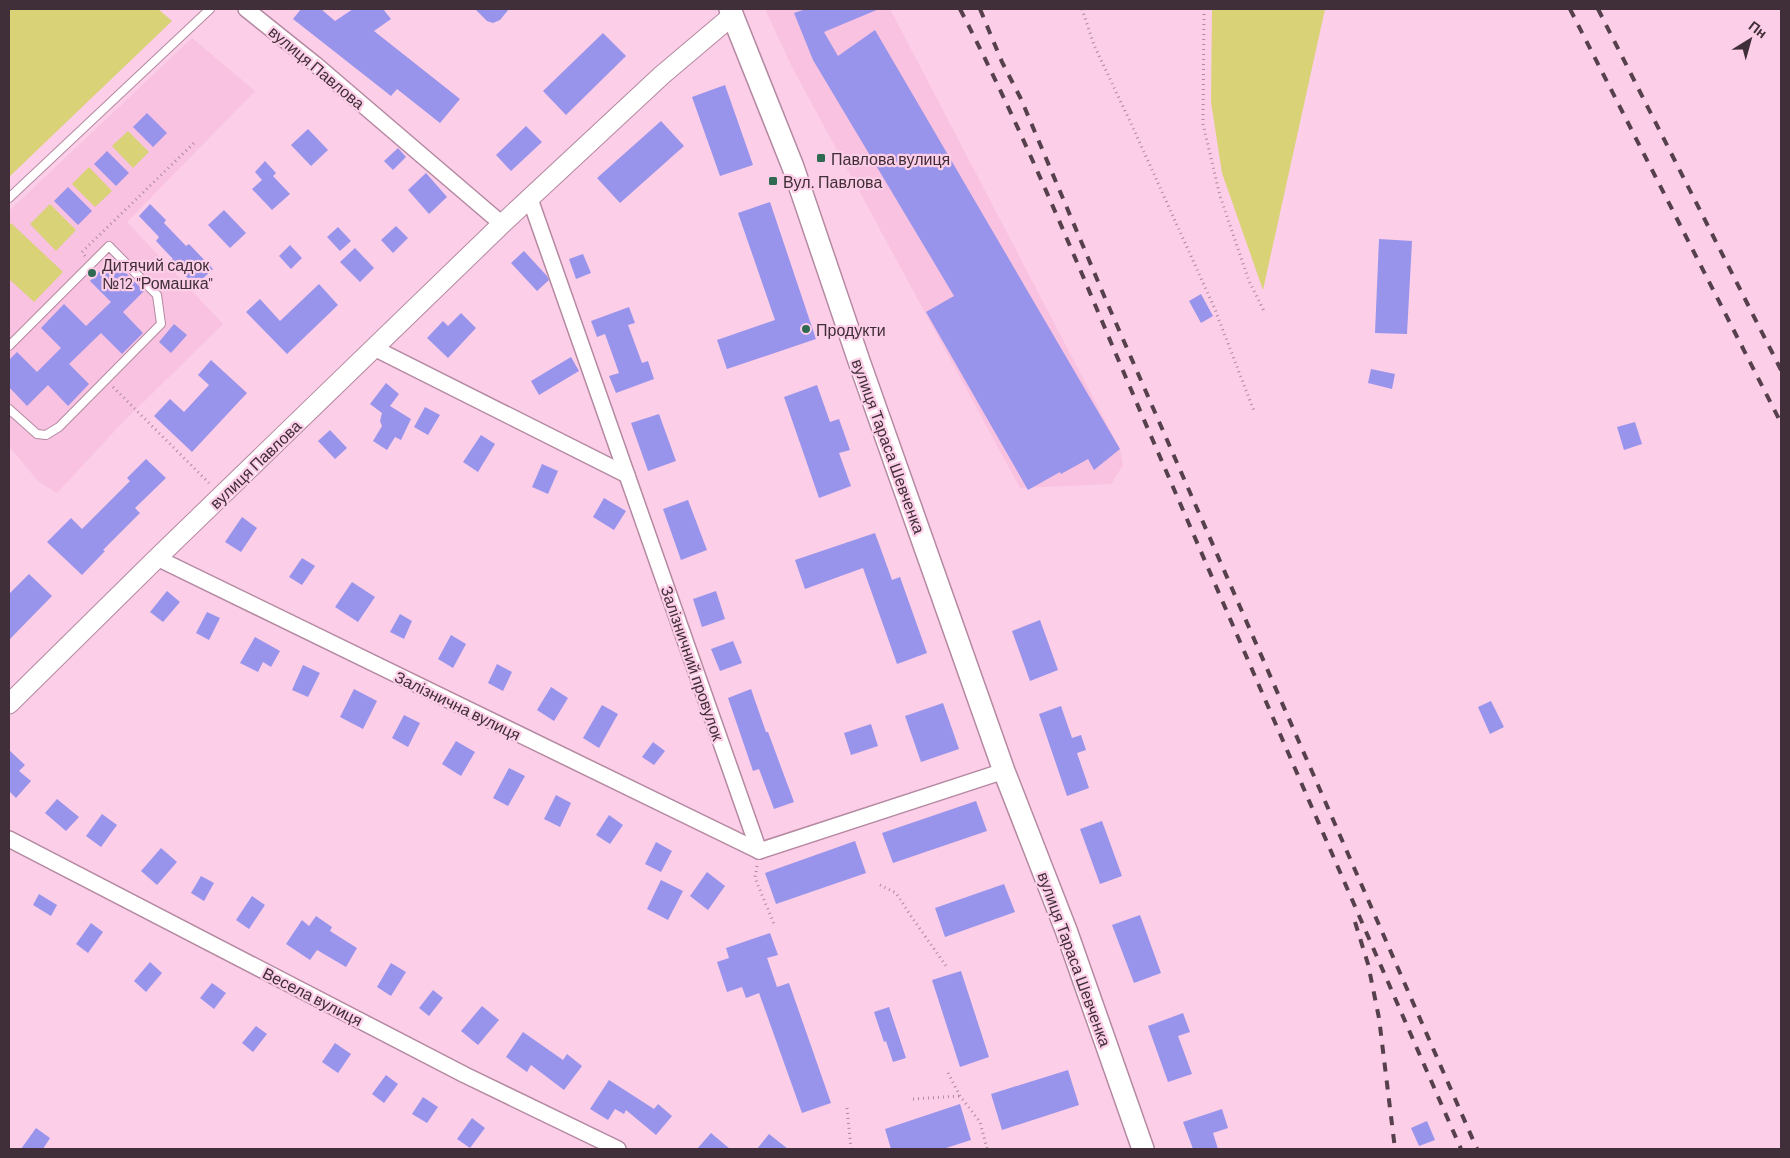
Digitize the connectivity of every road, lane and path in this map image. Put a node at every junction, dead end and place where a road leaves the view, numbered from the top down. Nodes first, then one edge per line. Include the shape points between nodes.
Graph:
1 (210, 9) edge
2 (246, 9) edge
3 (1082, 9) edge
4 (1204, 9) edge
5 (731, 12) edge
6 (196, 141) dead end
7 (9, 198) edge
8 (530, 199) junction
9 (502, 224) junction
10 (92, 263) junction
11 (1264, 310) dead end
12 (9, 346) edge
13 (374, 348) junction
14 (105, 380) junction
15 (9, 409) edge
16 (1254, 410) dead end
17 (627, 475) junction
18 (222, 496) junction
19 (157, 558) junction
20 (9, 704) edge
21 (1004, 771) junction
22 (9, 839) edge
23 (759, 851) junction
24 (880, 885) dead end
25 (774, 924) dead end
26 (946, 966) dead end
27 (948, 1073) dead end
28 (960, 1096) junction
29 (913, 1099) dead end
30 (847, 1108) dead end
31 (618, 1149) edge
32 (851, 1149) edge
33 (987, 1149) edge
34 (1143, 1149) edge

1 - 7 lane
2 - 9 street, вулиця Павлова
3 - 16 path via 1094,45 1210,298
4 - 11 path via 1202,124 1226,213 1249,282
5 - 8 street, вулиця Павлова
5 - 21 main road, вулиця Тараса Шевченка via 792,167
6 - 10 path via 82,252
8 - 9 street, вулиця Павлова
8 - 17 street, Залізничний провулок
9 - 13 street, вулиця Павлова
10 - 12 lane
10 - 14 lane via 110,246 157,295 161,324
13 - 17 street
13 - 18 street, вулиця Павлова
14 - 15 lane via 46,435 37,434
14 - 18 path
17 - 23 street, Залізничний провулок
18 - 19 street, вулиця Павлова
19 - 20 street, вулиця Павлова
19 - 23 street, Залізнична вулиця
21 - 23 street
21 - 34 main road, вулиця Тараса Шевченка via 1066,930
22 - 31 street, Весела вулиця via 465,1075
23 - 25 path via 755,878
24 - 26 path via 896,893
27 - 28 path
28 - 29 path
28 - 33 path via 980,1122
30 - 32 path

